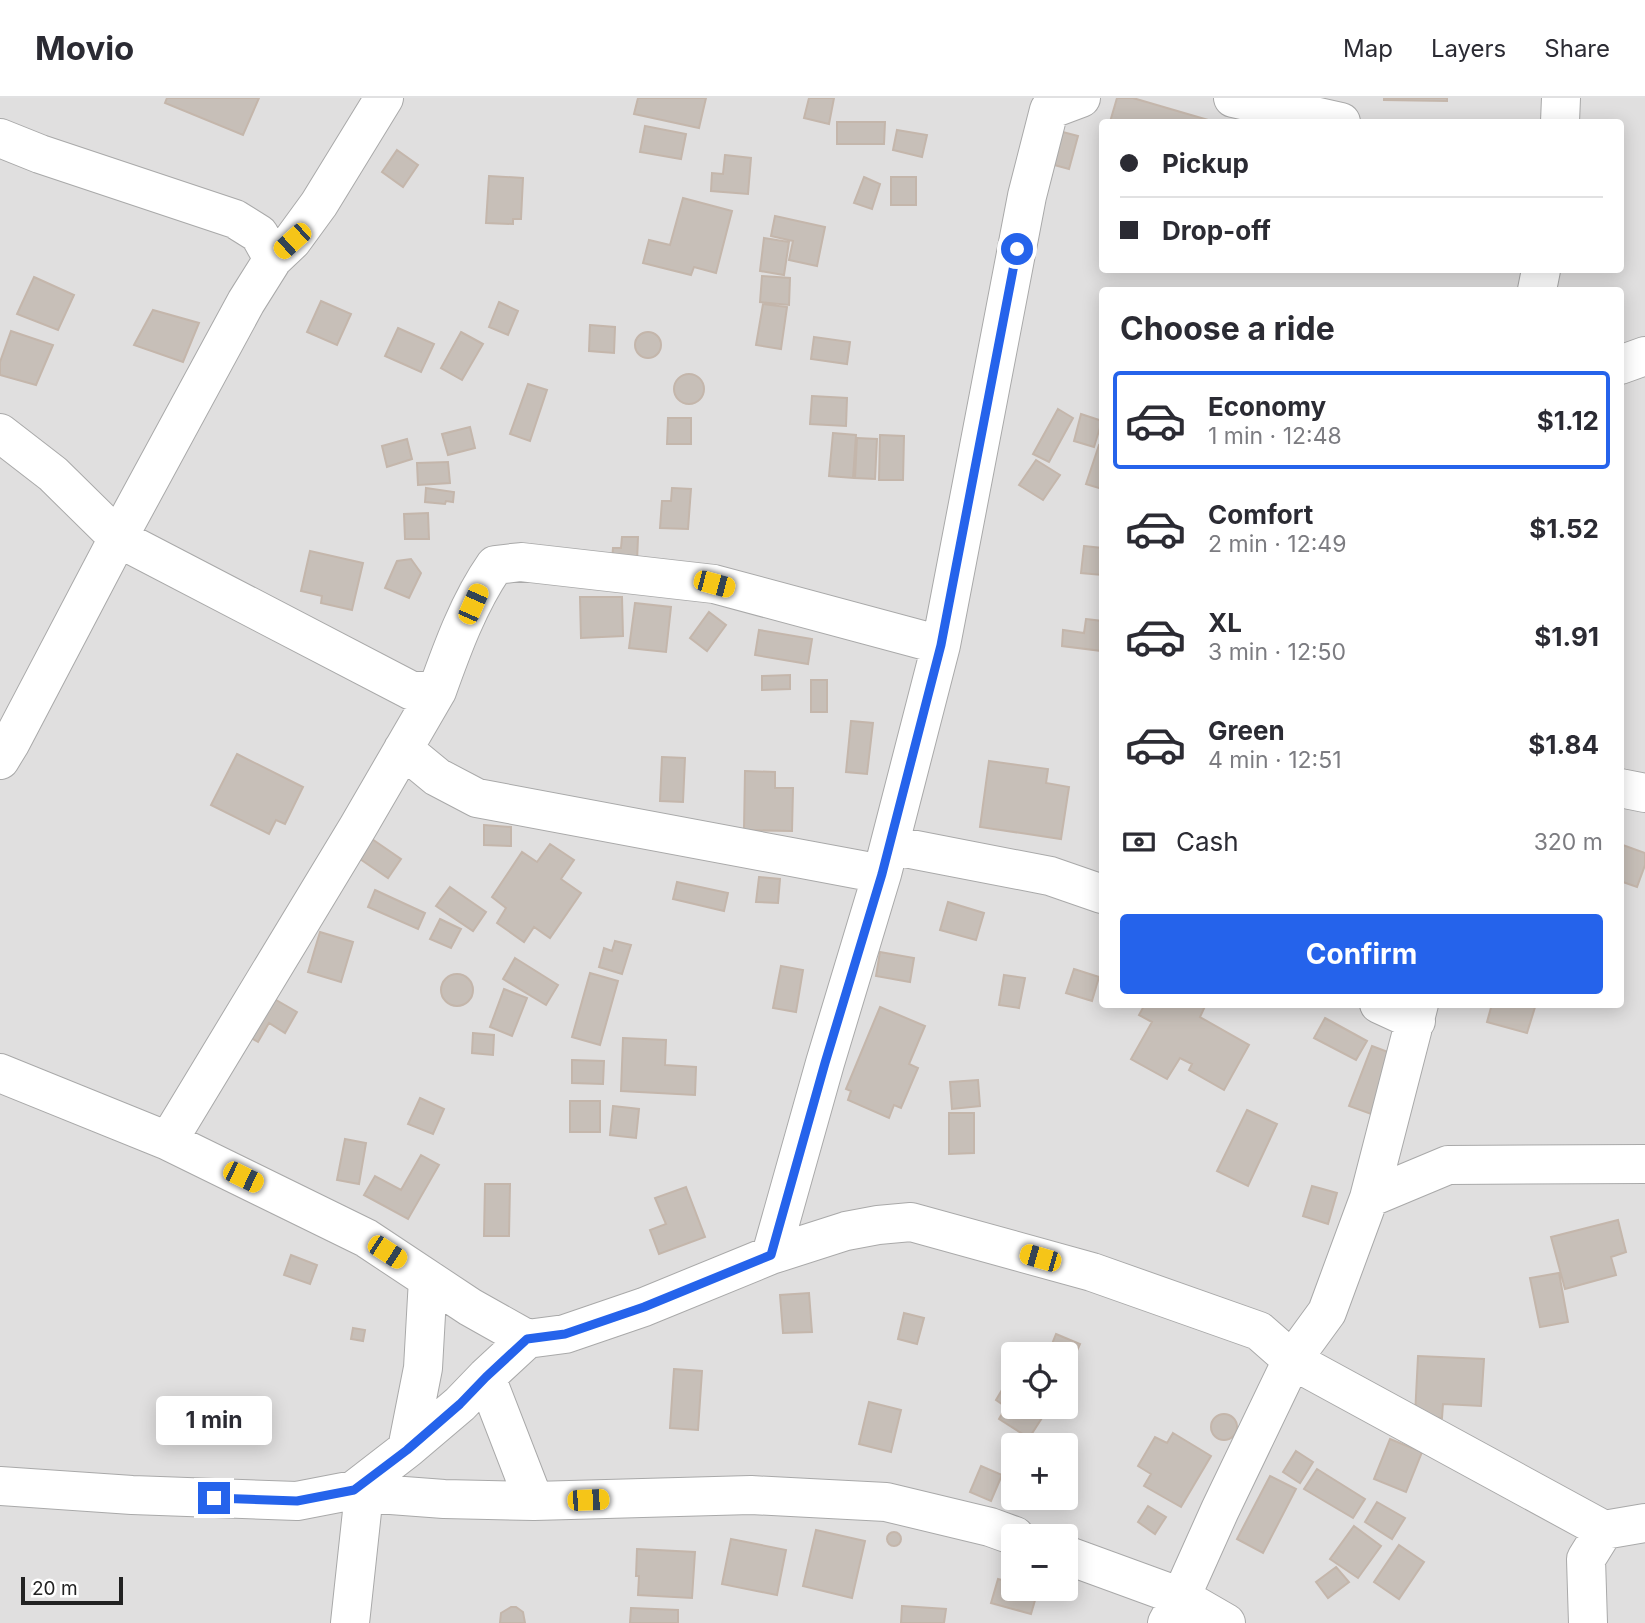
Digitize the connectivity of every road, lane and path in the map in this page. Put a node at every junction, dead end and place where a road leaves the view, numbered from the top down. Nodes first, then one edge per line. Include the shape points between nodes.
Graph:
1 (384, 98) edge
2 (1081, 98) edge
3 (1233, 98) edge
4 (1561, 98) edge
5 (1327, 119) edge
6 (1560, 119) edge
7 (0, 138) edge
8 (273, 259) junction
9 (1645, 356) edge
10 (1624, 364) edge
11 (0, 433) edge
12 (118, 538) junction
13 (941, 645) junction
14 (437, 691) junction
15 (403, 749) junction
16 (0, 760) edge
17 (1624, 789) edge
18 (1645, 793) edge
19 (886, 859) junction
20 (1099, 893) edge
21 (1396, 1008) edge
22 (1417, 1013) edge
23 (0, 1073) edge
24 (169, 1141) junction
25 (1645, 1164) edge
26 (1370, 1198) junction
27 (771, 1255) junction
28 (428, 1279) junction
29 (527, 1339) junction
30 (1292, 1360) junction
31 (486, 1377) junction
32 (407, 1450) junction
33 (0, 1486) edge
34 (359, 1492) junction
35 (534, 1501) junction
36 (1645, 1523) edge
37 (1604, 1530) junction
38 (1001, 1531) edge
39 (1078, 1561) edge
40 (1174, 1610) edge
41 (350, 1623) edge
42 (1226, 1623) edge
43 (1588, 1623) edge

1 - 8 street via 319,204
2 - 13 street via 1049,110 1027,196
3 - 5 street
4 - 6 street
7 - 8 street via 235,219 259,234
8 - 12 street
9 - 10 street
11 - 12 street via 53,474
12 - 14 street via 412,691
12 - 16 street
13 - 14 street via 714,584 521,562 495,565 482,584
13 - 19 street
14 - 15 street
15 - 19 street via 437,777 477,798
15 - 24 street
17 - 18 street
19 - 20 street via 1050,876
19 - 27 street
21 - 22 street
22 - 26 street
23 - 24 street
24 - 28 street via 366,1238
25 - 26 street via 1448,1165
26 - 30 street via 1327,1312
27 - 29 street via 631,1312 565,1334
27 - 30 street via 846,1231 911,1222 1092,1272 1259,1331
28 - 29 street
28 - 32 street via 423,1368
29 - 31 street
30 - 37 street
30 - 40 street
31 - 32 street
31 - 35 street
32 - 34 street
33 - 34 street via 297,1501
34 - 35 street
34 - 41 street
35 - 38 street via 751,1495 886,1502
36 - 37 street
37 - 43 street via 1586,1559
39 - 40 street
40 - 42 street

